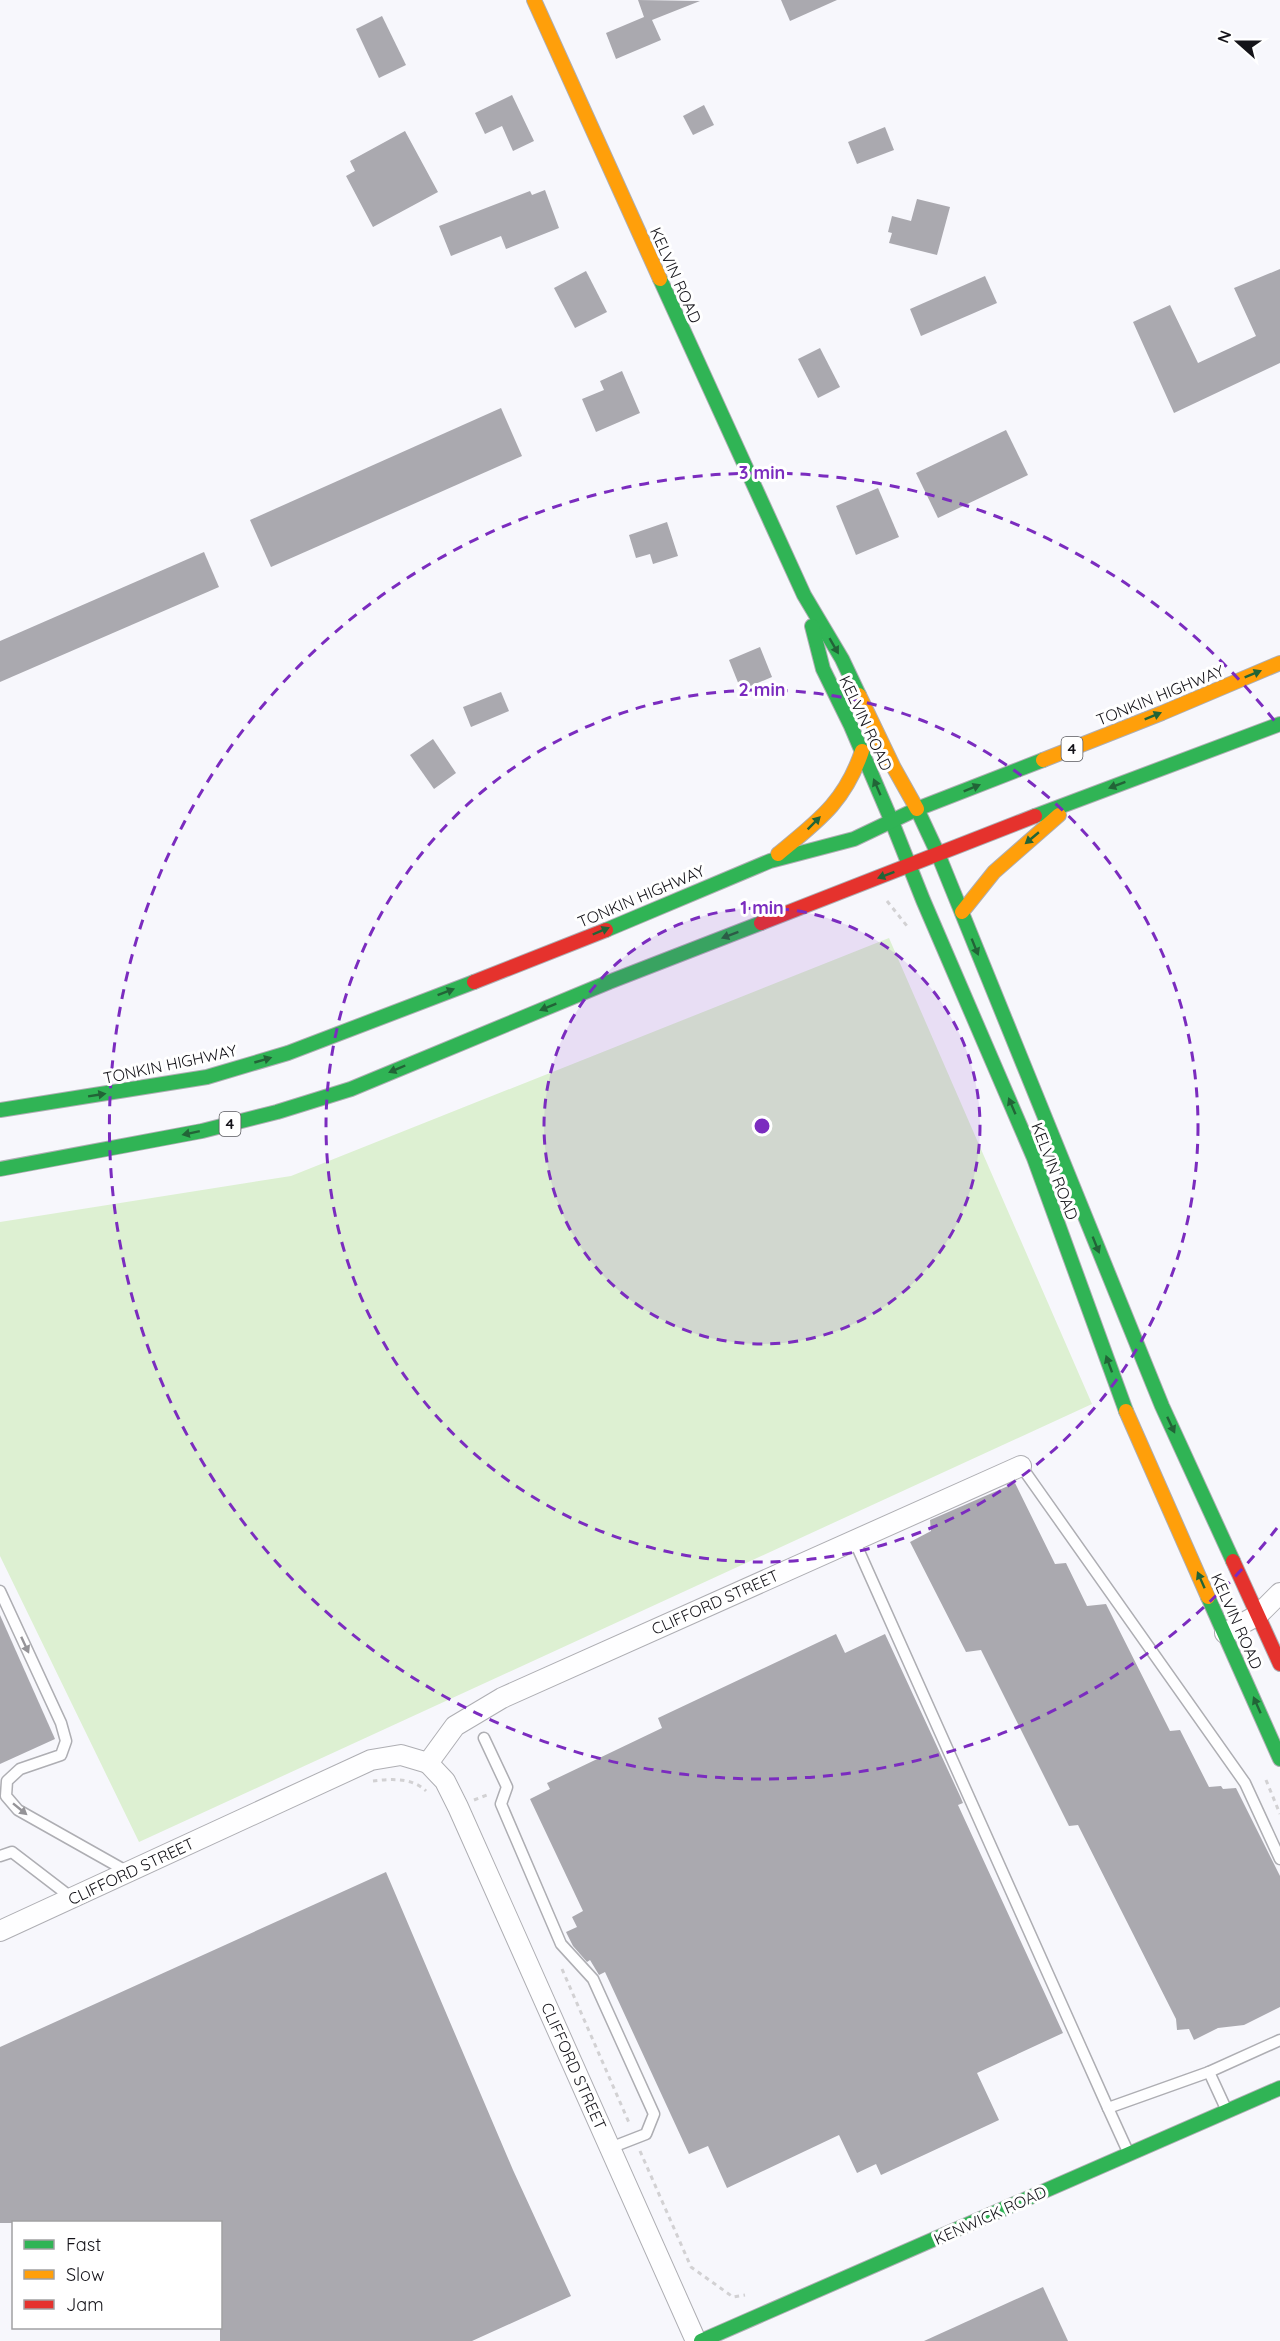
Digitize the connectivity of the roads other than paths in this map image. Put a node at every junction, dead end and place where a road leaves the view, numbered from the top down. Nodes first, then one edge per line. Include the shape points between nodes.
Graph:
1 (534, 0) edge
2 (804, 595) junction
3 (1280, 663) edge
4 (1280, 724) edge
5 (862, 751) junction
6 (1076, 800) junction
7 (917, 809) junction
8 (892, 822) junction
9 (938, 854) junction
10 (770, 861) junction
11 (909, 866) junction
12 (962, 912) junction
13 (0, 1110) edge
14 (0, 1168) edge
15 (1021, 1466) joint
16 (854, 1540) junction
17 (0, 1592) edge
18 (1280, 1593) edge
19 (1258, 1615) junction
20 (1225, 1633) junction
21 (1280, 1664) edge
22 (484, 1738) dead end
23 (1280, 1759) edge
24 (428, 1763) junction
25 (0, 1856) edge
26 (1280, 1859) edge
27 (128, 1872) junction
28 (72, 1898) junction
29 (0, 1931) edge
30 (1280, 2040) edge
31 (1209, 2072) junction
32 (1280, 2088) edge
33 (1108, 2108) junction
34 (1227, 2111) junction
35 (610, 2148) junction
36 (1129, 2154) junction
37 (696, 2341) edge
38 (701, 2341) edge

1 - 2 main road, KELVIN ROAD
2 - 5 main road, KELVIN ROAD via 822,669
2 -> 7 main road, KELVIN ROAD via 842,659
7 -> 3 main road, TONKIN HIGHWAY / 4
4 -> 6 main road, 4
8 -> 5 main road, KELVIN ROAD
10 -> 5 main road via 842,795
6 - 9 main road, 4
6 -> 12 main road via 991,873
7 - 8 main road, TONKIN HIGHWAY / 4
7 - 9 main road, KELVIN ROAD
8 - 10 main road, TONKIN HIGHWAY / 4 via 854,839
8 - 11 main road, KELVIN ROAD
9 - 11 main road, 4
9 - 12 main road, KELVIN ROAD
13 -> 10 main road, TONKIN HIGHWAY / 4 via 207,1077 288,1053 547,954
11 -> 14 main road, 4 via 609,982 351,1089 202,1131
20 -> 11 main road, KELVIN ROAD via 1129,1419 1034,1158
12 -> 19 main road, KELVIN ROAD via 1162,1406
15 - 16 street, CLIFFORD STREET
15 - 26 lane via 1245,1783
16 - 24 street, CLIFFORD STREET via 502,1698 455,1726
16 - 33 lane
17 -> 27 lane via 66,1741 61,1755 20,1769 7,1781 6,1796 18,1810
18 - 19 street
19 - 20 street
19 - 21 main road, KELVIN ROAD
23 -> 20 main road, KELVIN ROAD
22 - 35 lane via 507,1787 501,1804 561,1944 593,1979 654,2114 646,2134
24 - 27 street, CLIFFORD STREET via 401,1755 371,1760
24 - 35 street, CLIFFORD STREET via 445,1781 458,1807
25 - 28 lane via 12,1852
27 - 28 street, CLIFFORD STREET
28 - 29 street, CLIFFORD STREET
30 - 31 lane
31 - 33 lane
31 - 34 lane
32 - 34 main road, KENWICK ROAD
33 - 36 lane
34 - 36 main road, KENWICK ROAD
35 - 37 street, CLIFFORD STREET
36 - 38 main road, KENWICK ROAD

